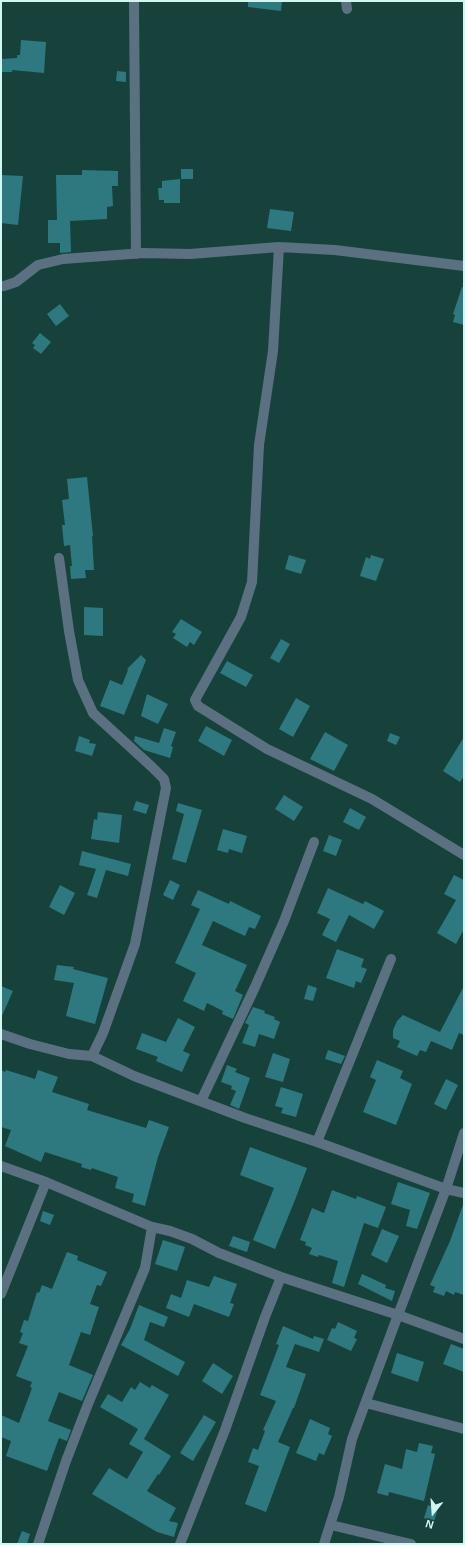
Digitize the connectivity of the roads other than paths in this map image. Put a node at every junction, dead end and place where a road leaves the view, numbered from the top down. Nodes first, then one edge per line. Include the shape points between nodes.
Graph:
1 (134, 1) edge
2 (279, 248) junction
3 (136, 254) junction
4 (464, 266) edge
5 (1, 286) edge
6 (59, 558) dead end
7 (314, 842) dead end
8 (464, 855) edge
9 (391, 959) dead end
10 (1, 1034) edge
11 (92, 1056) junction
12 (201, 1101) junction
13 (464, 1133) edge
14 (317, 1142) junction
15 (1, 1166) edge
16 (46, 1182) junction
17 (446, 1188) junction
18 (464, 1193) edge
19 (152, 1228) junction
20 (281, 1277) junction
21 (1, 1294) edge
22 (398, 1315) junction
23 (464, 1339) edge
24 (366, 1403) junction
25 (464, 1429) edge
26 (331, 1525) junction
27 (38, 1544) edge
28 (180, 1544) edge
29 (324, 1544) edge
30 (410, 1544) edge

1 - 3 street
2 - 3 street via 190,254
2 - 4 street via 334,250
2 - 8 street via 273,351 259,445 252,582 241,617 195,700 198,706 267,749 372,799
3 - 5 street via 62,259 38,265 16,282
6 - 11 street via 78,680 93,713 164,779 166,788 135,944 103,1033
7 - 12 street via 284,921
9 - 14 street
10 - 11 street via 69,1054
11 - 12 street via 134,1076
12 - 14 street
13 - 17 street
14 - 17 street
15 - 16 street
16 - 19 street
16 - 21 street
17 - 18 street
17 - 22 street
19 - 20 street via 192,1239 219,1253
19 - 27 street via 146,1268 66,1460
20 - 22 street
20 - 28 street
22 - 23 street
22 - 24 street
24 - 25 street
24 - 26 street via 352,1439
26 - 29 street
26 - 30 street

